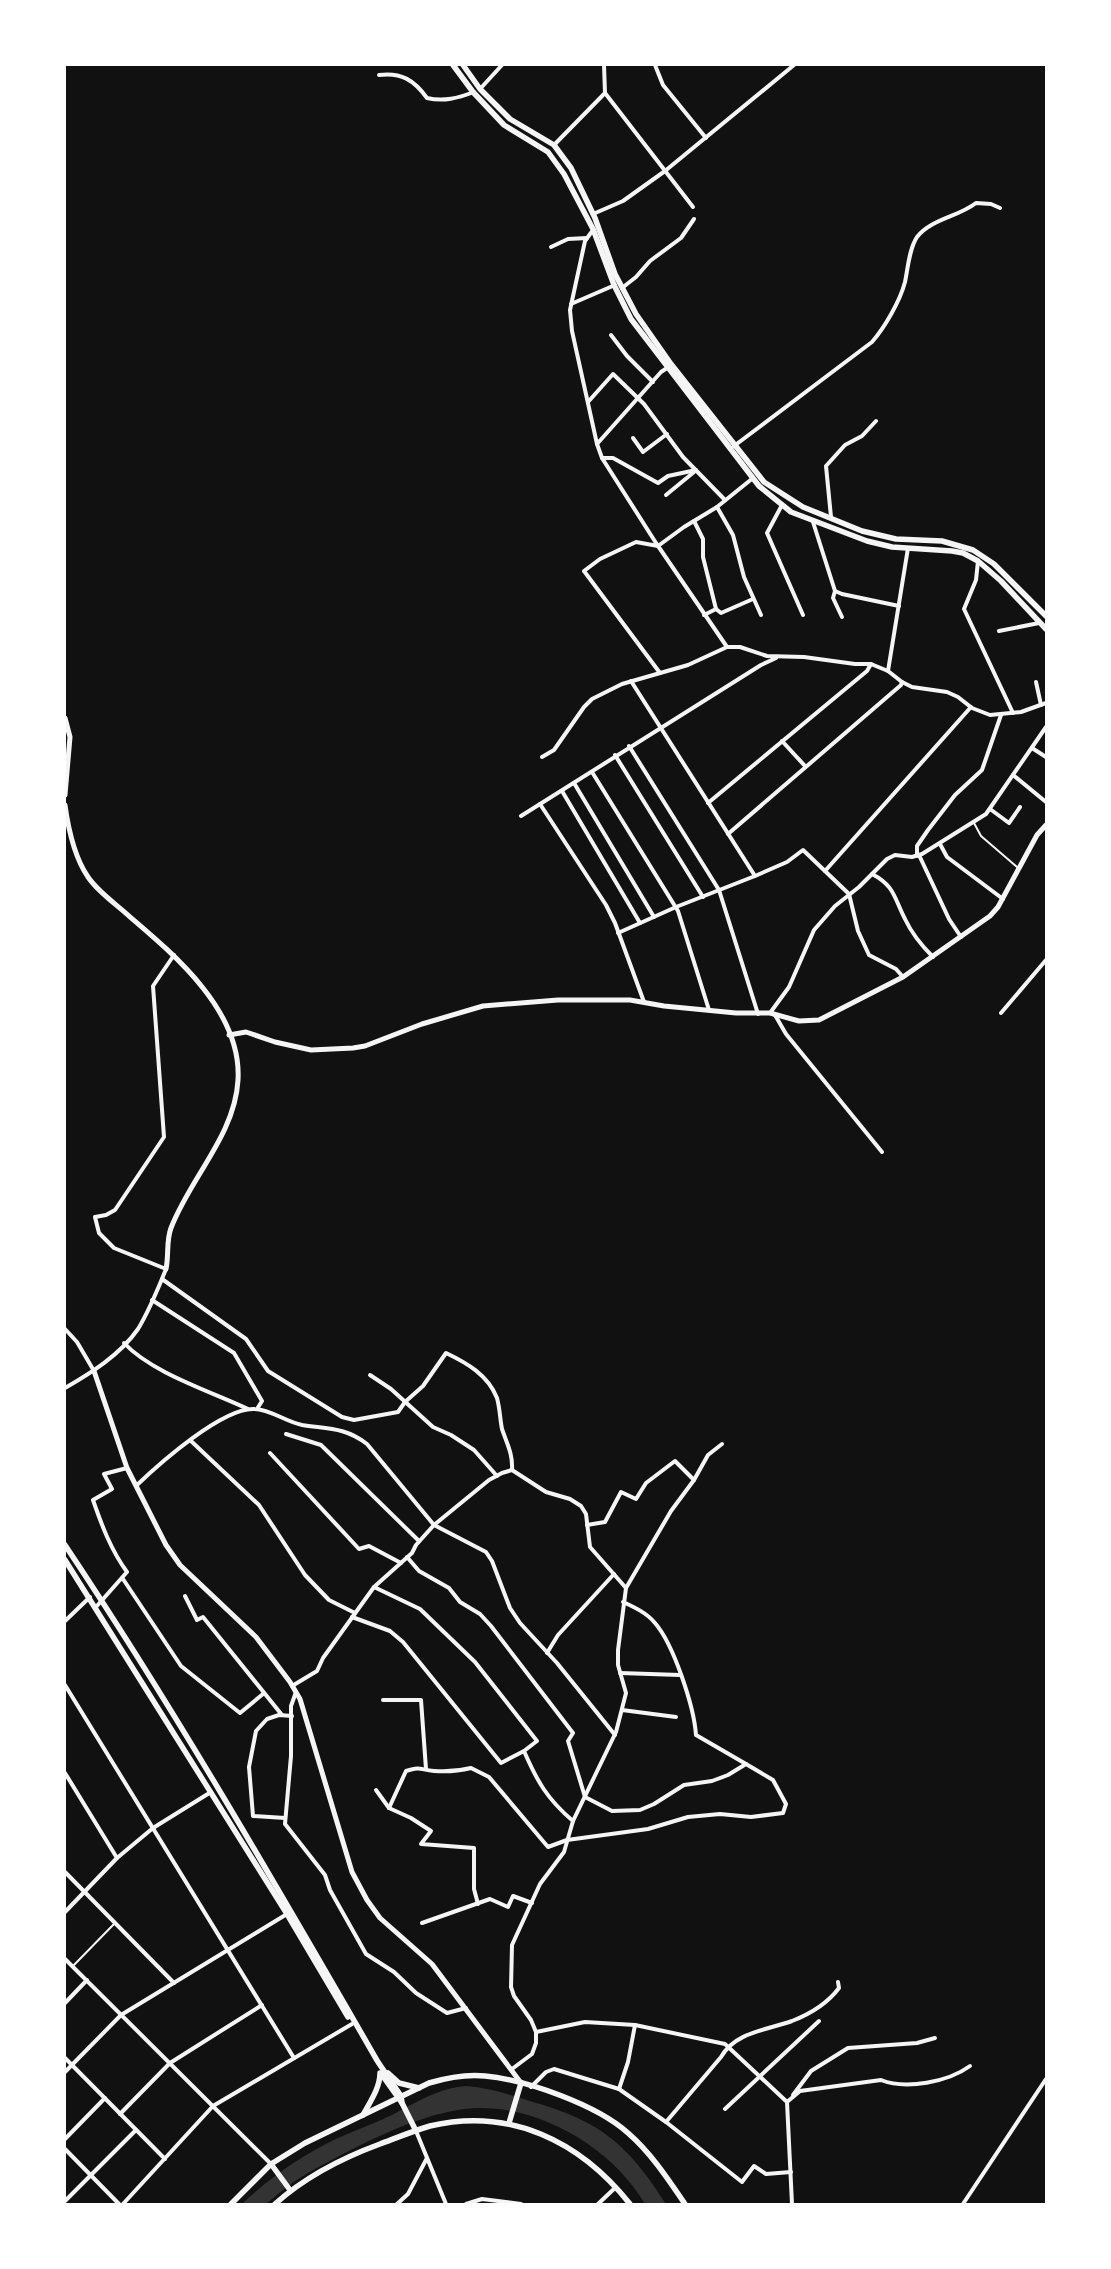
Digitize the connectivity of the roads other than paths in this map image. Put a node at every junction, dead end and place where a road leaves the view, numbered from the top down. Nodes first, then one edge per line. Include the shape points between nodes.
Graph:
1 (452, 65) edge
2 (463, 65) edge
3 (502, 65) edge
4 (604, 65) edge
5 (655, 65) edge
6 (794, 65) edge
7 (379, 75) dead end
8 (480, 89) junction
9 (473, 92) junction
10 (606, 93) junction
11 (706, 138) junction
12 (554, 145) junction
13 (665, 171) junction
14 (693, 207) dead end
15 (1000, 208) dead end
16 (593, 214) junction
17 (694, 219) dead end
18 (595, 226) junction
19 (587, 238) junction
20 (551, 247) dead end
21 (619, 285) junction
22 (571, 304) junction
23 (611, 335) dead end
24 (669, 366) junction
25 (652, 382) junction
26 (639, 398) junction
27 (588, 402) junction
28 (876, 421) dead end
29 (667, 434) junction
30 (634, 438) dead end
31 (597, 444) junction
32 (734, 446) junction
33 (602, 458) junction
34 (696, 470) junction
35 (755, 477) junction
36 (666, 495) dead end
37 (725, 500) junction
38 (782, 505) junction
39 (717, 507) junction
40 (831, 517) junction
41 (694, 521) junction
42 (813, 522) junction
43 (658, 546) junction
44 (908, 548) junction
45 (978, 561) junction
46 (835, 591) junction
47 (753, 599) junction
48 (899, 606) junction
49 (716, 609) junction
50 (704, 615) junction
51 (761, 615) dead end
52 (804, 615) dead end
53 (1046, 616) edge
54 (842, 618) dead end
55 (1039, 623) junction
56 (1046, 629) edge
57 (999, 631) dead end
58 (727, 647) junction
59 (778, 657) junction
60 (871, 664) junction
61 (888, 671) junction
62 (660, 673) junction
63 (631, 681) junction
64 (902, 682) junction
65 (1036, 682) dead end
66 (1044, 704) edge
67 (971, 707) junction
68 (1013, 713) junction
69 (1001, 715) junction
70 (65, 718) edge
71 (660, 727) junction
72 (1046, 727) edge
73 (782, 741) junction
74 (629, 746) junction
75 (1032, 748) junction
76 (615, 755) junction
77 (542, 757) dead end
78 (1046, 758) edge
79 (805, 766) junction
80 (592, 772) junction
81 (1013, 775) junction
82 (574, 783) junction
83 (562, 791) junction
84 (65, 795) edge
85 (1046, 802) edge
86 (708, 803) junction
87 (540, 804) junction
88 (65, 805) edge
89 (1020, 807) dead end
90 (990, 809) junction
91 (521, 816) dead end
92 (974, 823) junction
93 (1045, 827) edge
94 (728, 834) junction
95 (940, 844) junction
96 (918, 856) junction
97 (1019, 869) junction
98 (825, 871) junction
99 (872, 874) junction
100 (755, 876) junction
101 (719, 890) junction
102 (849, 894) junction
103 (702, 897) junction
104 (1003, 899) junction
105 (676, 907) junction
106 (654, 917) junction
107 (640, 923) junction
108 (618, 933) junction
109 (961, 937) junction
110 (174, 955) junction
111 (933, 957) junction
112 (1046, 960) edge
113 (903, 977) junction
114 (644, 1002) junction
115 (709, 1010) junction
116 (1001, 1013) dead end
117 (758, 1014) junction
118 (773, 1014) junction
119 (229, 1035) junction
120 (882, 1152) dead end
121 (166, 1269) junction
122 (162, 1279) junction
123 (152, 1300) junction
124 (65, 1329) edge
125 (124, 1343) junction
126 (94, 1371) junction
127 (370, 1375) dead end
128 (65, 1388) edge
129 (405, 1402) junction
130 (248, 1409) junction
131 (257, 1409) junction
132 (286, 1434) dead end
133 (191, 1441) junction
134 (722, 1444) dead end
135 (270, 1453) dead end
136 (127, 1468) junction
137 (512, 1470) junction
138 (497, 1476) junction
139 (694, 1480) junction
140 (137, 1485) junction
141 (434, 1524) junction
142 (587, 1525) junction
143 (419, 1541) junction
144 (65, 1545) edge
145 (407, 1557) junction
146 (65, 1560) edge
147 (401, 1562) junction
148 (614, 1574) junction
149 (123, 1578) junction
150 (374, 1587) junction
151 (626, 1588) junction
152 (185, 1596) dead end
153 (90, 1597) junction
154 (102, 1600) junction
155 (623, 1602) junction
156 (96, 1607) junction
157 (353, 1615) junction
158 (65, 1622) edge
159 (546, 1653) junction
160 (620, 1673) junction
161 (680, 1675) junction
162 (65, 1685) edge
163 (292, 1686) junction
164 (296, 1692) junction
165 (263, 1694) junction
166 (383, 1700) dead end
167 (622, 1710) junction
168 (282, 1715) junction
169 (292, 1716) junction
170 (676, 1717) dead end
171 (615, 1735) junction
172 (524, 1751) junction
173 (746, 1764) junction
174 (426, 1770) junction
175 (65, 1773) edge
176 (376, 1790) dead end
177 (211, 1792) junction
178 (585, 1797) junction
179 (388, 1808) junction
180 (286, 1818) junction
181 (573, 1821) junction
182 (153, 1828) junction
183 (567, 1840) junction
184 (116, 1858) junction
185 (65, 1872) edge
186 (84, 1892) junction
187 (532, 1903) junction
188 (478, 1904) junction
189 (65, 1912) edge
190 (287, 1914) junction
191 (115, 1923) junction
192 (422, 1923) dead end
193 (229, 1949) junction
194 (65, 1959) edge
195 (73, 1967) junction
196 (87, 1980) junction
197 (174, 1982) junction
198 (838, 1982) dead end
199 (65, 2003) edge
200 (262, 2005) junction
201 (466, 2008) junction
202 (121, 2015) junction
203 (819, 2021) dead end
204 (352, 2024) junction
205 (635, 2025) junction
206 (536, 2032) junction
207 (935, 2038) dead end
208 (727, 2046) junction
209 (65, 2058) edge
210 (294, 2058) junction
211 (170, 2063) junction
212 (72, 2065) junction
213 (970, 2066) dead end
214 (512, 2069) junction
215 (381, 2070) junction
216 (65, 2072) edge
217 (759, 2076) junction
218 (1046, 2078) edge
219 (521, 2083) junction
220 (531, 2087) junction
221 (419, 2088) junction
222 (619, 2089) junction
223 (105, 2098) junction
224 (401, 2101) junction
225 (787, 2102) junction
226 (213, 2106) junction
227 (725, 2109) dead end
228 (120, 2114) junction
229 (363, 2115) junction
230 (666, 2122) junction
231 (509, 2123) junction
232 (415, 2129) junction
233 (136, 2130) junction
234 (65, 2139) edge
235 (65, 2149) edge
236 (427, 2158) junction
237 (165, 2159) junction
238 (271, 2164) junction
239 (791, 2172) junction
240 (91, 2175) junction
241 (616, 2187) junction
242 (289, 2189) junction
243 (65, 2201) edge
244 (278, 2203) edge
245 (121, 2204) edge
246 (231, 2204) edge
247 (397, 2204) edge
248 (446, 2204) edge
249 (466, 2204) edge
250 (522, 2204) edge
251 (598, 2204) edge
252 (630, 2204) edge
253 (685, 2204) edge
254 (792, 2204) edge
255 (963, 2204) edge

1 - 9 main road
2 - 8 main road
3 - 8 street
4 - 10 street
5 - 11 street via 663,85
6 - 11 street
7 - 9 street via 401,75 432,100 454,99
8 - 9 street
8 - 12 main road via 510,119
9 - 18 main road via 504,125 548,152
10 - 12 street
10 - 13 street
11 - 13 street
12 - 16 main road via 571,168
13 - 14 street
13 - 16 street via 624,201
15 - 32 street via 976,203 929,226 917,237 902,290 881,332
16 - 18 main road
17 - 21 street via 681,238 650,261 636,277
18 - 19 street
18 - 21 main road
19 - 20 street via 568,239
19 - 22 street
21 - 22 street
21 - 24 main road
22 - 27 street via 572,331
23 - 25 street
24 - 25 street
24 - 32 main road via 709,410
24 - 35 main road
25 - 26 street
26 - 27 street via 613,374
26 - 29 street
26 - 31 street
27 - 31 street
28 - 40 street via 862,436 845,445 826,466
29 - 30 street via 644,452
29 - 34 street
31 - 33 street
32 - 35 main road
33 - 34 street via 613,458 658,483 668,476
33 - 43 street
34 - 36 street
34 - 37 street
35 - 37 street
35 - 38 main road via 759,486
35 - 40 main road via 803,508
37 - 39 street
38 - 42 main road
38 - 52 street via 767,533
39 - 41 street
39 - 47 street via 732,535
40 - 53 main road via 882,537 942,540 973,550 994,564
41 - 43 street
41 - 49 street via 703,539 703,556
42 - 44 main road via 867,541
42 - 46 street
43 - 50 street
43 - 62 street via 636,542 600,559 584,571
44 - 45 main road via 952,551
44 - 48 street
45 - 55 main road
45 - 68 street via 976,580 964,609
46 - 48 street
46 - 54 street via 833,598
47 - 49 street via 721,613
47 - 51 street
48 - 61 street
49 - 50 street
50 - 58 street
55 - 56 main road
55 - 57 street
58 - 59 street via 740,647
58 - 62 street
59 - 60 street
59 - 71 street
60 - 61 street
60 - 73 street via 867,671
61 - 64 street
62 - 63 street
63 - 71 street
63 - 77 street via 592,699 554,750
64 - 67 street via 912,687 948,692
64 - 79 street
65 - 66 street
66 - 68 street
67 - 69 street via 990,715
67 - 98 street
68 - 69 street
69 - 96 street via 982,770 955,795 928,830 917,846
70 - 84 street via 70,737
71 - 74 street
71 - 86 street
72 - 75 street
73 - 79 street
73 - 86 street
74 - 76 street
74 - 101 street
75 - 78 street
75 - 81 street
76 - 80 street
76 - 103 street
79 - 94 street
80 - 82 street
80 - 105 street
81 - 85 street
81 - 90 street
82 - 83 street
82 - 106 street
83 - 87 street
83 - 107 street
86 - 94 street
87 - 91 street
87 - 108 street via 606,905
88 - 110 street via 77,854 88,876
89 - 90 street via 1008,823
90 - 92 street
92 - 95 street
92 - 97 lane via 981,836
93 - 97 street
94 - 100 street
95 - 96 street
95 - 104 street via 947,857
96 - 99 street via 887,858
96 - 109 street
97 - 104 street
98 - 100 street via 803,850 787,862
98 - 102 street
99 - 102 street
99 - 111 street via 888,884 919,942
100 - 101 street
101 - 103 street
101 - 117 street
102 - 113 street via 858,931 869,955 896,969
102 - 118 street via 814,930 789,987
103 - 105 street
104 - 109 street via 990,916
105 - 106 street
105 - 115 street
106 - 107 street
107 - 108 street
108 - 114 street
109 - 111 street
110 - 119 street via 188,968 224,1017
110 - 121 street via 152,986 164,1137 115,1210 95,1217 99,1233 114,1248
111 - 113 street
112 - 116 street
113 - 118 street via 819,1020 799,1021
114 - 115 street
114 - 119 street via 575,1000 484,1006 354,1048 305,1049 246,1032
115 - 117 street
117 - 118 street
118 - 120 street
119 - 121 street via 238,1060 234,1099 223,1130 170,1230
121 - 122 street
122 - 123 street
122 - 129 street via 246,1338 268,1371 342,1417 354,1420 398,1412
123 - 125 street via 138,1329
123 - 131 street via 234,1353 262,1401
124 - 126 street
125 - 126 street
125 - 130 street via 134,1354
126 - 128 street
126 - 136 street
127 - 129 street
129 - 137 street via 423,1386 446,1353 473,1368 491,1387 497,1399 502,1428 513,1457
129 - 138 street via 433,1427 474,1450
130 - 131 street
130 - 133 street via 223,1418
131 - 141 street via 298,1424 339,1429 355,1435 367,1444
132 - 143 street via 321,1445
133 - 140 street via 161,1462
133 - 157 street via 259,1505 305,1575 328,1600
134 - 139 street via 708,1455
135 - 147 street via 359,1548 369,1546
136 - 140 street
136 - 149 street via 104,1474 112,1489 93,1500 116,1557 127,1572
137 - 138 street
137 - 142 street via 546,1492 581,1506
138 - 141 street
139 - 142 street via 675,1461 646,1483 636,1499 622,1492 605,1522
139 - 151 street via 671,1511
140 - 163 street via 166,1545 180,1565 256,1637
141 - 143 street
141 - 159 street via 486,1552 510,1608
142 - 148 street via 590,1546
143 - 145 street
144 - 154 main road
145 - 147 street
145 - 178 street via 419,1571 449,1588 460,1602 480,1614 573,1733 568,1741
146 - 153 main road
147 - 150 street
148 - 151 street
148 - 159 street via 558,1635
149 - 154 street
149 - 165 street via 181,1666 206,1687 240,1713
150 - 157 street
150 - 172 street via 420,1609 475,1662 537,1741
151 - 155 street
152 - 165 street via 197,1620 203,1617
153 - 156 main road
153 - 158 street
154 - 156 street
154 - 215 main road via 252,1842
155 - 160 street via 618,1650
155 - 161 street via 655,1623 671,1648
156 - 177 main road
157 - 163 street via 322,1658 317,1671
157 - 172 street via 390,1631 403,1642 500,1764
159 - 171 street
160 - 161 street
160 - 167 street via 626,1693
161 - 173 street via 695,1718 696,1735
162 - 182 street
163 - 164 street
164 - 169 street via 291,1706
164 - 201 street via 352,1872 380,1918 432,1964
165 - 168 street
166 - 174 street via 421,1700
167 - 170 street
167 - 171 street
168 - 169 street
168 - 180 street via 267,1719 256,1731 249,1767 254,1816
169 - 180 street
171 - 178 street
172 - 181 street via 540,1786
173 - 178 street via 712,1781 684,1785 640,1810 612,1811
173 - 183 street via 773,1780 786,1804 783,1813 751,1817 720,1814 688,1817 648,1829
174 - 179 street via 418,1767 406,1771
174 - 183 street via 471,1768 490,1777 548,1847
175 - 184 street
176 - 179 street
177 - 182 street
177 - 190 main road
178 - 181 street
179 - 188 street via 431,1831 421,1844 474,1848 474,1889
180 - 201 street via 285,1824 325,1874 330,1890 366,1954 447,2013
181 - 183 street
182 - 184 street
182 - 193 street
183 - 187 street via 564,1852 540,1884
184 - 186 street
185 - 186 street
186 - 189 street
186 - 191 street
187 - 188 street via 513,1896 508,1907 490,1899
187 - 206 street via 512,1945 511,1987
188 - 192 street
190 - 193 street
190 - 204 main road
191 - 195 lane
191 - 197 street
193 - 197 street
193 - 200 street
194 - 195 street
195 - 196 street
196 - 199 street
196 - 202 street
197 - 202 street
198 - 208 street via 839,1988 830,2000 816,2010 745,2036
200 - 210 street
200 - 211 street
201 - 214 street
202 - 211 street
202 - 212 street
203 - 217 street
204 - 210 street
204 - 215 main road
205 - 206 street via 586,2022
205 - 208 street
205 - 222 street
206 - 214 street via 532,2054
207 - 225 street via 917,2043 848,2048 811,2070
208 - 217 street
208 - 230 street
209 - 212 street
210 - 226 street
211 - 226 street
211 - 228 street
212 - 216 street
212 - 223 street
213 - 225 street via 954,2075 917,2083 892,2084 880,2080 800,2091
214 - 219 street
215 - 221 main road via 399,2083
215 - 224 main road
215 - 229 main road via 380,2080
217 - 225 street
217 - 227 street
218 - 255 street
219 - 220 main road
219 - 221 main road via 470,2076 443,2079
219 - 231 main road
220 - 222 street via 546,2072 554,2069
220 - 253 main road via 602,2115 627,2132 652,2159
221 - 224 main road
222 - 230 street
223 - 228 street
223 - 234 street
224 - 229 main road
224 - 232 main road
225 - 239 street
226 - 237 street
226 - 238 street
228 - 233 street
229 - 238 main road
230 - 239 street via 742,2182 754,2166 766,2174
231 - 232 main road via 461,2121
231 - 241 main road via 558,2142
232 - 236 street
232 - 242 main road via 330,2166
233 - 237 street
233 - 240 street
235 - 240 street
236 - 247 street via 408,2194
236 - 248 street
237 - 245 street
238 - 242 main road
238 - 246 main road
239 - 254 street
240 - 243 street
240 - 245 street
241 - 251 street
241 - 252 main road
242 - 244 main road
249 - 250 street via 482,2199

